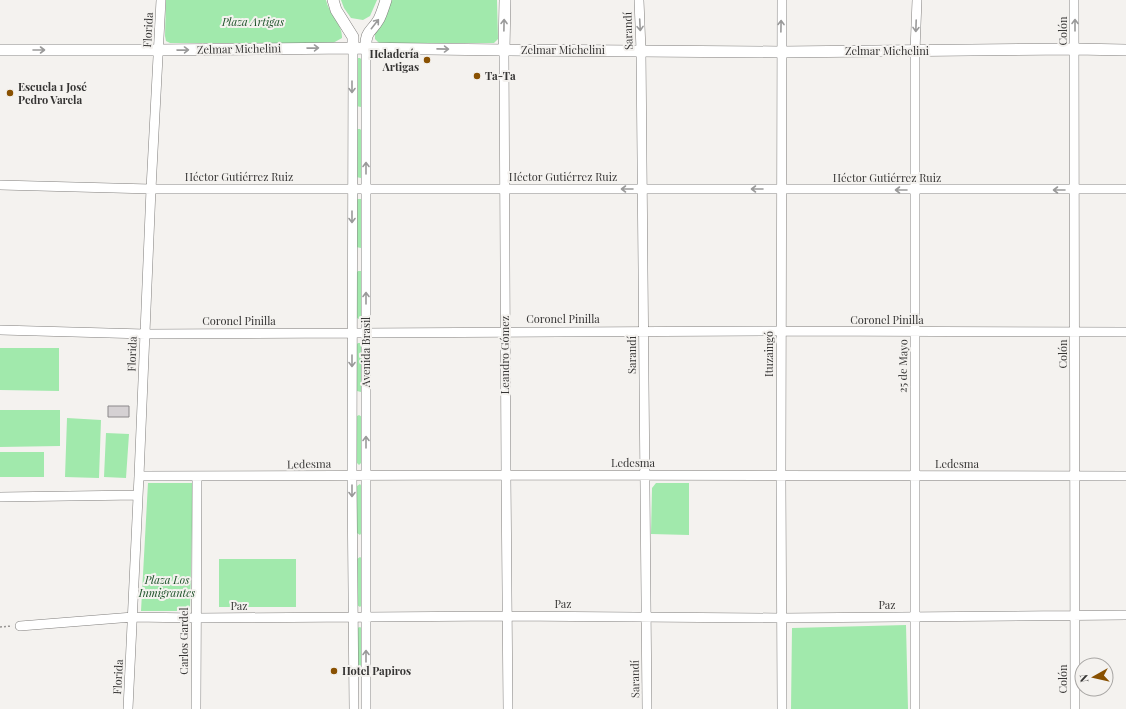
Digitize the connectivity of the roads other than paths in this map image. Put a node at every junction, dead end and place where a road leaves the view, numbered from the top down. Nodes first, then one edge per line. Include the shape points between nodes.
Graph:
1 (161, 0) edge
2 (333, 0) edge
3 (386, 0) edge
4 (505, 0) edge
5 (639, 0) edge
6 (782, 0) edge
7 (917, 0) edge
8 (1074, 0) edge
9 (353, 48) junction
10 (366, 48) junction
11 (1075, 49) junction
12 (0, 50) edge
13 (159, 50) junction
14 (504, 50) junction
15 (641, 50) junction
16 (1126, 50) edge
17 (915, 51) junction
18 (781, 52) junction
19 (0, 185) edge
20 (505, 188) junction
21 (151, 189) junction
22 (352, 189) junction
23 (366, 189) junction
24 (643, 189) junction
25 (1126, 189) edge
26 (781, 190) junction
27 (916, 190) junction
28 (1075, 190) junction
29 (0, 330) edge
30 (644, 331) junction
31 (781, 331) junction
32 (366, 332) junction
33 (505, 332) junction
34 (916, 332) junction
35 (1075, 332) junction
36 (1126, 332) edge
37 (352, 333) junction
38 (145, 334) junction
39 (366, 475) junction
40 (506, 475) junction
41 (645, 475) junction
42 (140, 476) junction
43 (352, 476) junction
44 (781, 476) junction
45 (914, 476) junction
46 (1074, 476) junction
47 (1126, 476) edge
48 (197, 477) junction
49 (138, 495) junction
50 (0, 497) edge
51 (1075, 615) junction
52 (1126, 615) edge
53 (507, 616) junction
54 (646, 616) junction
55 (133, 617) junction
56 (366, 617) junction
57 (915, 617) junction
58 (196, 618) junction
59 (353, 618) junction
60 (781, 618) junction
61 (20, 626) road end
62 (128, 709) edge
63 (196, 709) edge
64 (354, 709) edge
65 (366, 709) edge
66 (508, 709) edge
67 (647, 709) edge
68 (782, 709) edge
69 (915, 709) edge
70 (1075, 709) edge

1 - 13 street, Florida
2 - 9 street, Avenida Brasil via 336,10 353,37
10 -> 3 street, Avenida Brasil via 365,39 379,19
14 -> 4 street, Leandro Gómez
5 -> 15 street, Sarandí
18 -> 6 street, Ituzaingó
7 -> 17 street, 25 de Mayo
11 -> 8 street, Colón
9 - 10 street, Zelmar Michelini
13 -> 9 street, Zelmar Michelini
9 -> 22 street, Avenida Brasil
10 -> 14 street, Zelmar Michelini
23 -> 10 street, Avenida Brasil
11 - 16 street, Zelmar Michelini
11 - 17 street, Zelmar Michelini
11 - 28 street, Colón
12 -> 13 street, Zelmar Michelini
13 - 21 street, Florida
14 - 15 street, Zelmar Michelini
14 - 20 street, Leandro Gómez
15 - 18 street, Zelmar Michelini
15 - 24 street, Sarandí
17 - 18 street, Zelmar Michelini
17 - 27 street, 25 de Mayo
18 - 26 street, Ituzaingó
19 - 21 street, Héctor Gutiérrez Ruiz
20 - 23 street, Héctor Gutiérrez Ruiz
24 -> 20 street, Héctor Gutiérrez Ruiz
20 - 33 street, Leandro Gómez
21 - 22 street, Héctor Gutiérrez Ruiz
21 - 38 street, Florida
22 - 23 street, Héctor Gutiérrez Ruiz
22 -> 37 street, Avenida Brasil
32 -> 23 street, Avenida Brasil
26 -> 24 street, Héctor Gutiérrez Ruiz
24 - 30 street, Sarandí
25 - 28 street, Héctor Gutiérrez Ruiz
27 -> 26 street, Héctor Gutiérrez Ruiz
26 - 31 street, Ituzaingó
28 -> 27 street, Héctor Gutiérrez Ruiz
27 - 34 street, 25 de Mayo
28 - 35 street, Colón
29 - 38 street, Coronel Pinilla
30 - 31 street, Coronel Pinilla
30 - 33 street, Coronel Pinilla
30 - 41 street, Sarandí
31 - 34 street, Coronel Pinilla
31 - 44 street, Ituzaingó
32 - 33 street, Coronel Pinilla
32 - 37 street, Coronel Pinilla
39 -> 32 street, Avenida Brasil
33 - 40 street, Leandro Gómez
34 - 35 street, Coronel Pinilla
34 - 45 street, 25 de Mayo
35 - 36 street, Coronel Pinilla
35 - 46 street, Colón
37 - 38 street, Coronel Pinilla
37 -> 43 street, Avenida Brasil
38 - 42 street, Florida
39 - 40 street, Ledesma
39 - 43 street, Ledesma
39 - 56 street, Avenida Brasil
40 - 41 street, Ledesma
40 - 53 street, Leandro Gómez
41 - 44 street, Ledesma
41 - 54 street, Sarandí
42 - 48 street, Ledesma
42 - 49 street, Florida
43 - 48 street, Ledesma
43 -> 59 street, Avenida Brasil
44 - 45 street, Ledesma
44 - 60 street, Ituzaingó
45 - 46 street, Ledesma
45 - 57 street, 25 de Mayo
46 - 47 street, Ledesma
46 - 51 street, Colón
48 - 58 street, Carlos Gardel
49 - 50 street
49 - 55 street, Florida
51 - 52 street, Paz
51 - 57 street, Paz
51 - 70 street, Colón
53 - 54 street, Paz
53 - 56 street, Paz
53 - 66 street, Leandro Gómez
54 - 60 street, Paz
54 - 67 street, Sarandí
55 - 58 street, Paz
55 - 61 street, Paz
55 - 62 street, Florida
56 - 59 street, Paz
65 -> 56 street, Avenida Brasil
57 - 60 street, Paz
57 - 69 street, 25 de Mayo
58 - 59 street, Paz
58 - 63 street, Carlos Gardel
59 - 64 street, Avenida Brasil
60 - 68 street, Ituzaingó

